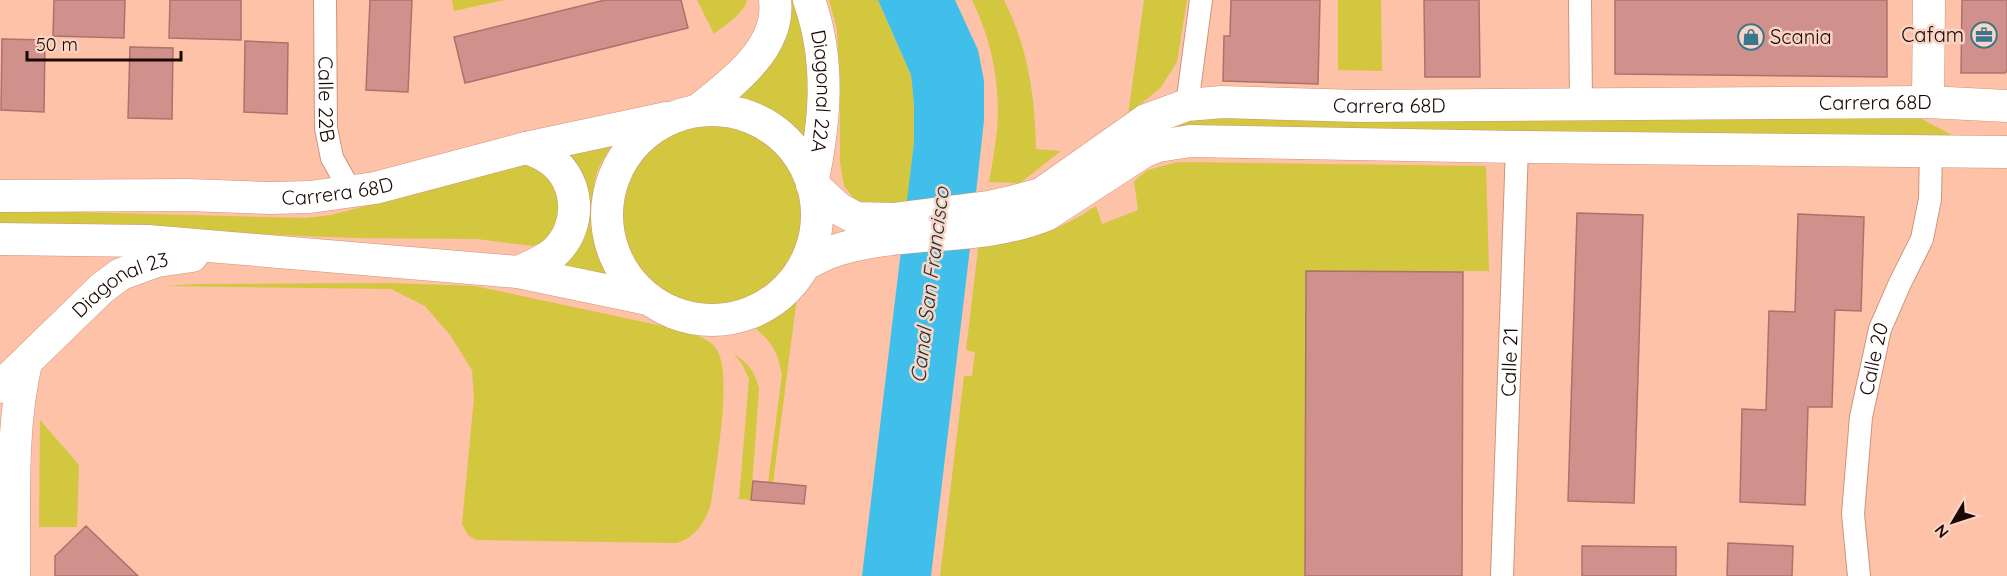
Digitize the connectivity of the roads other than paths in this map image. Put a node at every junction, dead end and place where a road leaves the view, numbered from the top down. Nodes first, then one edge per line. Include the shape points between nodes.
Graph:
1 (325, 0) edge
2 (775, 0) edge
3 (809, 0) edge
4 (1201, 0) edge
5 (1580, 0) edge
6 (1929, 0) edge
7 (1928, 102) junction
8 (1187, 105) junction
9 (1581, 105) junction
10 (2007, 106) edge
11 (698, 110) junction
12 (667, 118) junction
13 (1517, 147) junction
14 (526, 148) junction
15 (1931, 151) junction
16 (2007, 151) edge
17 (812, 184) junction
18 (351, 192) junction
19 (0, 196) edge
20 (988, 218) junction
21 (893, 229) junction
22 (0, 239) edge
23 (238, 248) junction
24 (806, 264) junction
25 (518, 272) junction
26 (648, 299) junction
27 (26, 363) junction
28 (0, 387) edge
29 (14, 576) edge
30 (1502, 576) edge
31 (1858, 576) edge

1 - 18 street, Calle 22B via 326,128 332,158
2 - 11 main road via 772,27 755,59
3 - 17 main road, Diagonal 22A via 824,73 822,139
4 - 8 street
5 - 9 street
6 - 7 main road
7 - 9 main road, Carrera 68D
7 - 10 main road, Carrera 68D
7 - 16 main road
8 - 9 main road, Carrera 68D
8 - 20 main road, Carrera 68D via 1146,120 1041,194
11 - 12 main road
11 - 17 main road via 751,116 774,130 795,150
12 - 14 main road, Carrera 68D
12 - 26 main road via 642,134 622,159 609,187 606,220 612,248 626,277
13 - 15 main road, Carrera 68D
13 - 20 main road, Carrera 68D via 1190,141 1143,152 1029,222
13 - 30 street, Calle 21
14 - 18 main road, Carrera 68D
14 - 25 main road via 559,167 570,183 575,202 566,240 553,254
15 - 16 main road, Carrera 68D
15 - 31 street, Calle 20 via 1930,199 1922,239 1880,329 1861,417 1852,514
17 - 21 main road, Carrera 68D via 847,215
17 - 24 main road via 817,211 815,238
18 - 19 main road, Carrera 68D via 271,198
20 - 21 main road, Carrera 68D
21 - 24 main road, Carrera 68D
22 - 23 main road
23 - 25 main road
23 - 27 main road, Diagonal 23 via 157,261 121,274
24 - 26 main road via 777,298 740,317 710,320 678,315
25 - 26 main road
27 - 28 main road, Diagonal 23
27 - 29 main road via 15,443

